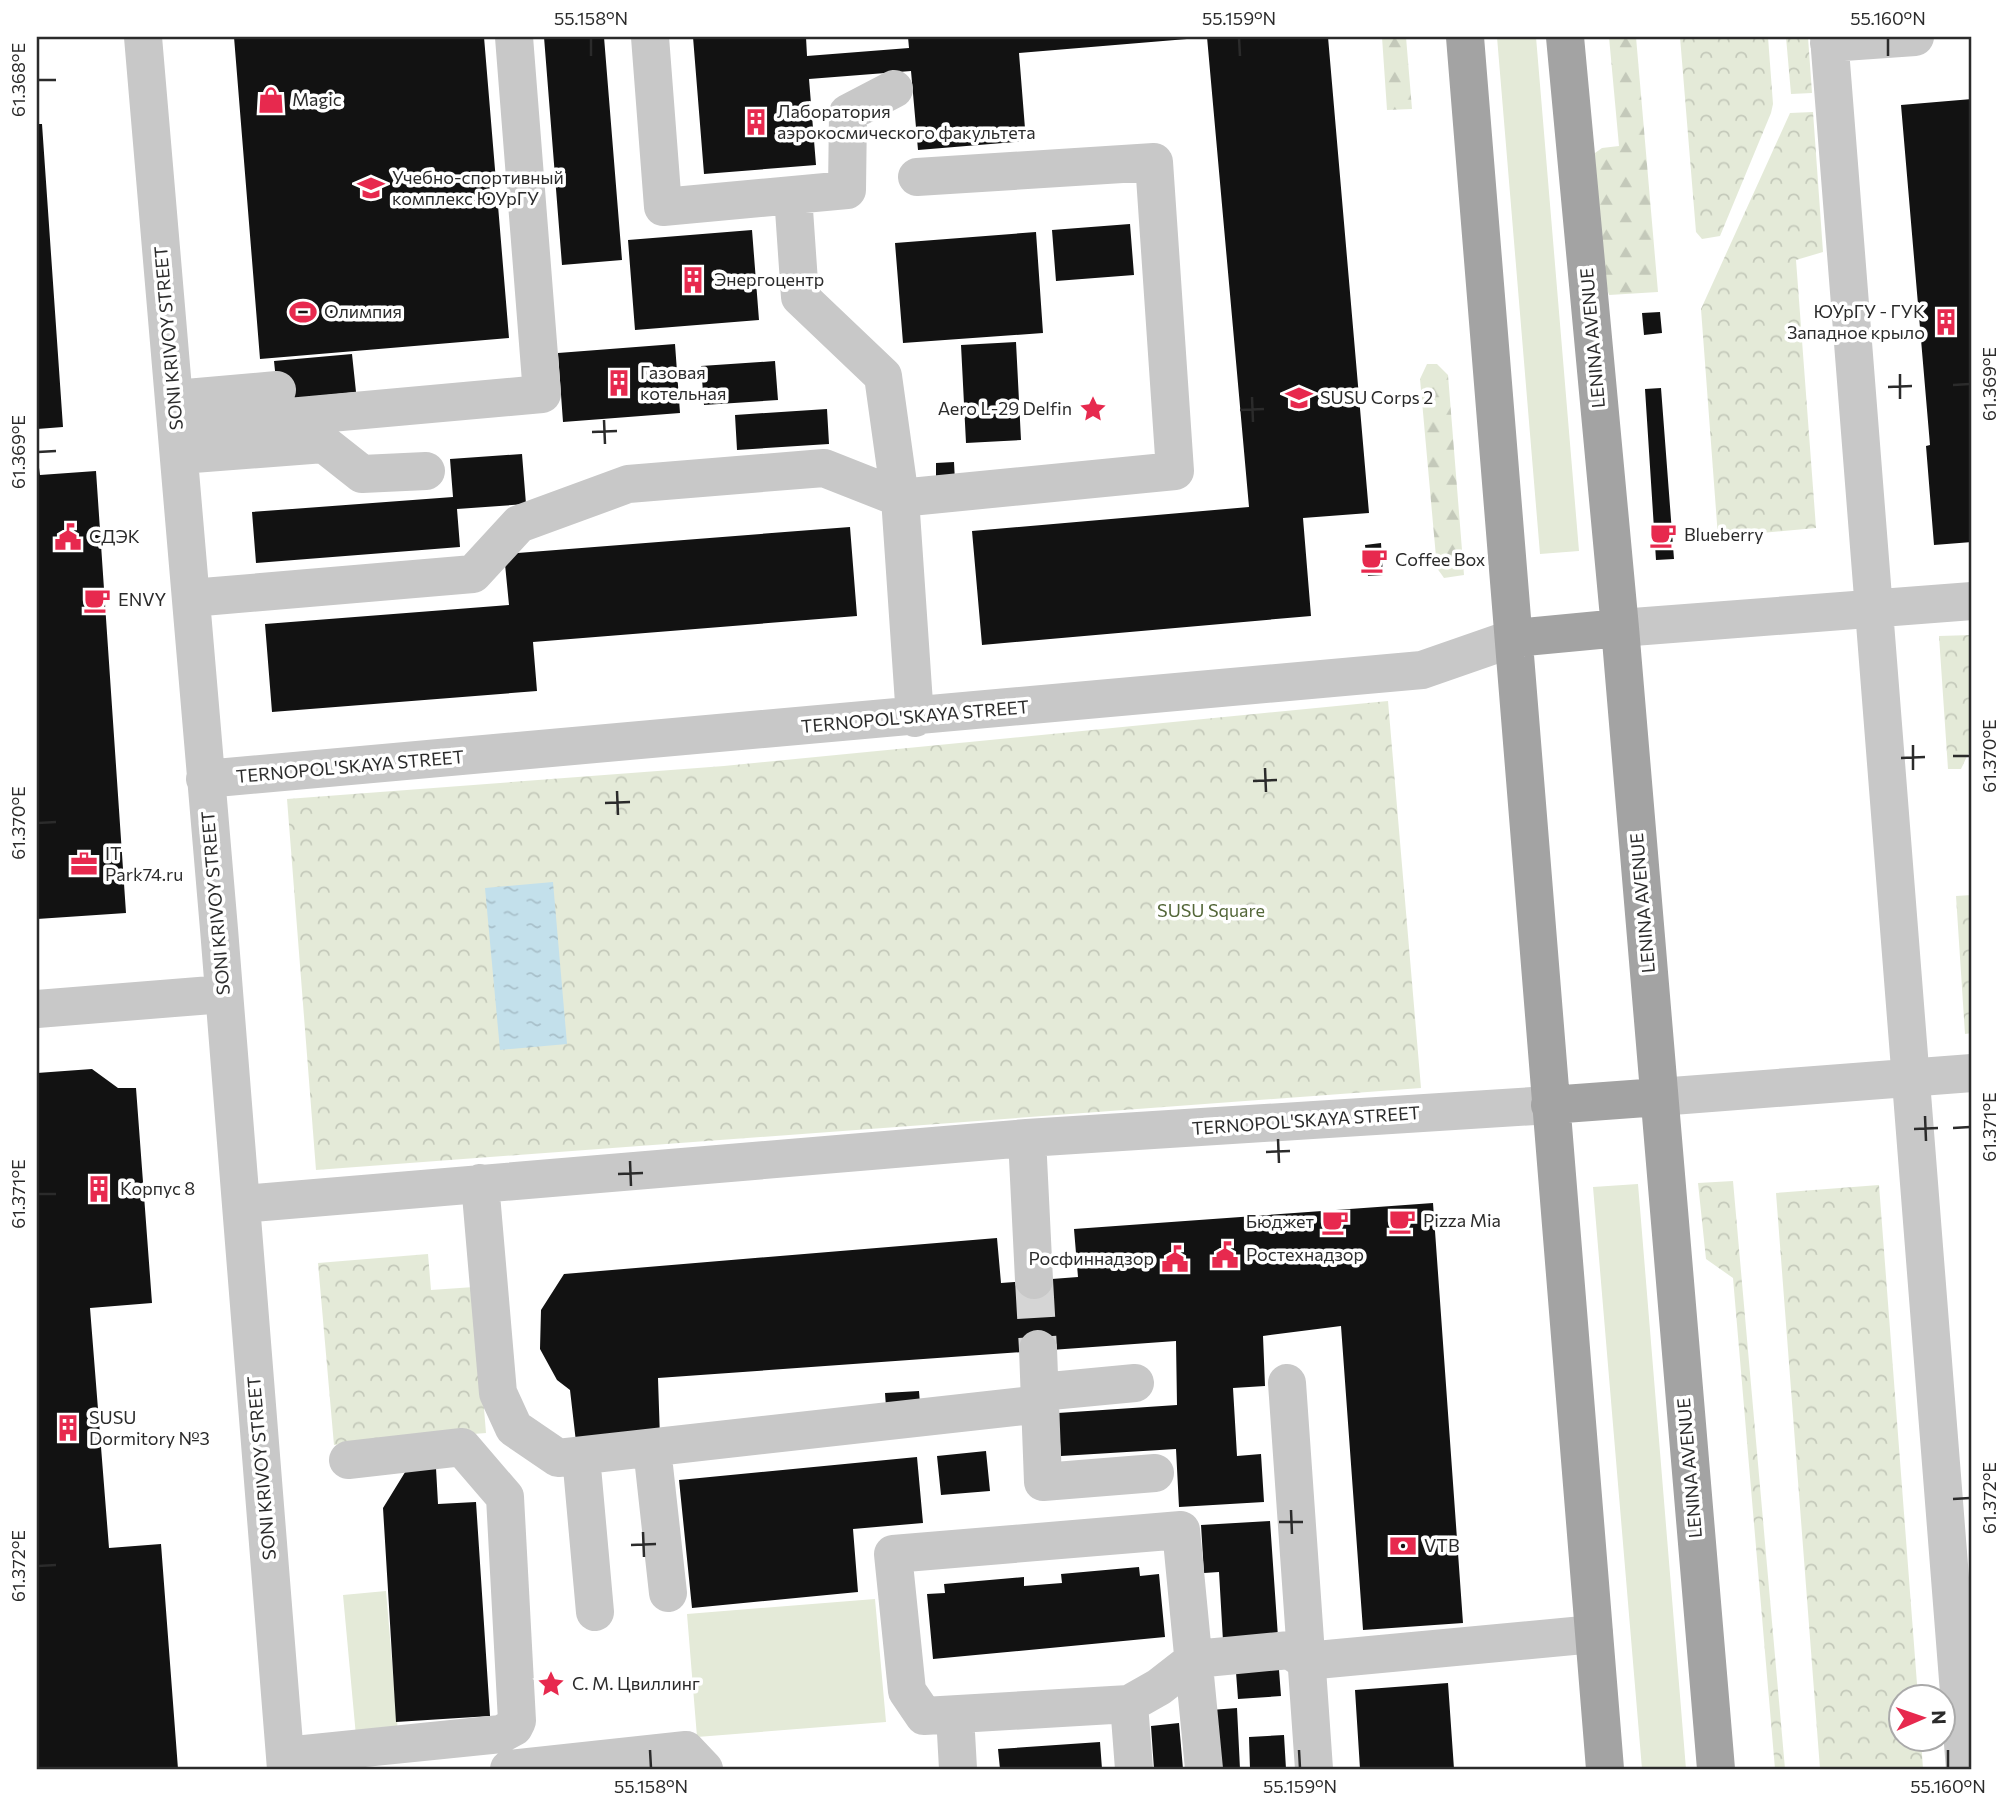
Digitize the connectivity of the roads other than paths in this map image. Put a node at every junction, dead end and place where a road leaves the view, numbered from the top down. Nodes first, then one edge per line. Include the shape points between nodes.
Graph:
1 (143, 37) edge
2 (514, 37) edge
3 (650, 37) edge
4 (1465, 37) edge
5 (1565, 37) edge
6 (1915, 37) edge
7 (1829, 40) edge
8 (894, 89) dead end
9 (917, 177) dead end
10 (793, 195) junction
11 (277, 390) dead end
12 (177, 427) junction
13 (426, 471) dead end
14 (900, 498) junction
15 (191, 598) junction
16 (1972, 601) edge
17 (1874, 608) junction
18 (1620, 628) junction
19 (1514, 638) junction
20 (915, 718) junction
21 (205, 779) junction
22 (224, 994) junction
23 (37, 1009) edge
24 (1972, 1073) edge
25 (1910, 1077) junction
26 (1659, 1097) junction
27 (1550, 1105) junction
28 (1027, 1138) junction
29 (480, 1183) junction
30 (242, 1204) junction
31 (1034, 1280) tunnel mouth
32 (1038, 1349) tunnel mouth
33 (1135, 1383) dead end
34 (1287, 1383) dead end
35 (1040, 1398) junction
36 (652, 1448) junction
37 (580, 1456) junction
38 (348, 1460) dead end
39 (1155, 1473) dead end
40 (668, 1593) dead end
41 (595, 1612) dead end
42 (1594, 1634) junction
43 (1964, 1655) edge
44 (1195, 1659) junction
45 (1306, 1661) junction
46 (1129, 1704) junction
47 (955, 1715) junction
48 (285, 1763) edge
49 (509, 1769) edge
50 (704, 1769) edge
51 (958, 1769) edge
52 (1134, 1769) edge
53 (1204, 1769) edge
54 (1314, 1769) edge
55 (1605, 1769) edge
56 (1716, 1769) edge
57 (1965, 1769) edge

1 - 12 street, SONI KRIVOY STREET
2 - 12 street via 541,394
3 - 10 street via 663,207
4 - 19 main road
5 - 18 main road, LENINA AVENUE
6 - 7 street
7 - 17 street
8 - 10 street via 848,113 847,190
9 - 14 street via 1154,162 1175,471
10 - 14 street via 800,297 883,376
11 - 12 street
12 - 13 street via 324,444 362,474
12 - 15 street, SONI KRIVOY STREET
14 - 15 street via 824,468 628,484 519,524 473,574
14 - 20 street
15 - 21 street, SONI KRIVOY STREET
16 - 17 street
17 - 18 street
17 - 25 street
18 - 19 main road, TERNOPOL'SKAYA STREET
18 - 26 main road, LENINA AVENUE
19 - 20 street, TERNOPOL'SKAYA STREET via 1422,670
19 - 27 main road
20 - 21 street, TERNOPOL'SKAYA STREET
21 - 22 street, SONI KRIVOY STREET
22 - 23 street
22 - 30 street, SONI KRIVOY STREET
24 - 25 street
25 - 26 street
25 - 43 street
26 - 27 main road, TERNOPOL'SKAYA STREET
26 - 56 main road, LENINA AVENUE
27 - 28 street, TERNOPOL'SKAYA STREET
27 - 42 main road
28 - 29 street, TERNOPOL'SKAYA STREET
28 - 31 street
29 - 30 street, TERNOPOL'SKAYA STREET
29 - 37 street via 498,1393 514,1428 558,1458
30 - 48 street, SONI KRIVOY STREET
32 - 35 street
33 - 35 street
34 - 45 street
35 - 36 street
35 - 39 street via 1043,1482
36 - 37 street
36 - 40 street
37 - 41 street
38 - 48 street via 462,1447 505,1497 517,1721 501,1734
42 - 45 street
42 - 55 main road
43 - 57 street
44 - 45 street via 1290,1650
44 - 46 street
44 - 47 street via 1181,1530 893,1554 906,1691 924,1716
44 - 53 street
45 - 54 street
46 - 47 street
46 - 52 street
47 - 51 street
49 - 50 street via 685,1750

